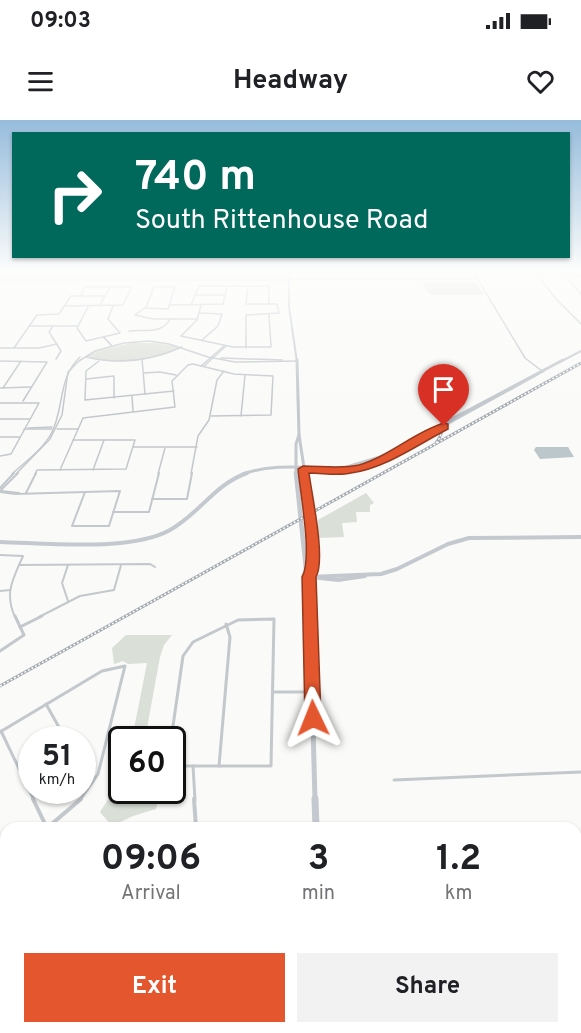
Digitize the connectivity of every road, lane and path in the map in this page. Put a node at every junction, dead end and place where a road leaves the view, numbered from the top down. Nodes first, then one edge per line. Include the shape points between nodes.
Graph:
1 (37, 316) edge
2 (83, 316) edge
3 (109, 316) edge
4 (138, 316) edge
5 (199, 316) edge
6 (221, 316) edge
7 (246, 316) edge
8 (269, 316) edge
9 (290, 316) edge
10 (499, 316) edge
11 (170, 319) junction
12 (198, 319) junction
13 (29, 326) junction
14 (53, 326) junction
15 (77, 326) junction
16 (129, 331) dead end
17 (103, 337) junction
18 (201, 340) junction
19 (57, 344) junction
20 (111, 345) junction
21 (225, 346) junction
22 (182, 347) junction
23 (0, 348) edge
24 (14, 348) junction
25 (246, 348) junction
26 (581, 351) edge
27 (84, 356) junction
28 (212, 357) junction
29 (56, 359) dead end
30 (142, 359) junction
31 (0, 361) edge
32 (21, 361) junction
33 (99, 361) junction
34 (287, 361) junction
35 (297, 361) junction
36 (202, 366) junction
37 (224, 371) junction
38 (543, 371) junction
39 (143, 373) junction
40 (176, 375) junction
41 (245, 375) junction
42 (273, 375) joint
43 (86, 379) junction
44 (32, 387) junction
45 (2, 388) edge
46 (174, 391) junction
47 (145, 394) junction
48 (132, 396) junction
49 (114, 398) junction
50 (0, 403) edge
51 (22, 403) junction
52 (133, 412) junction
53 (272, 415) joint
54 (211, 416) junction
55 (242, 416) junction
56 (0, 419) edge
57 (30, 419) junction
58 (25, 428) junction
59 (55, 428) junction
60 (78, 428) junction
61 (299, 435) junction
62 (0, 437) edge
63 (20, 437) junction
64 (73, 440) junction
65 (104, 440) junction
66 (133, 447) junction
67 (197, 447) junction
68 (165, 448) junction
69 (10, 455) joint
70 (0, 456) edge
71 (382, 456) joint
72 (367, 464) junction
73 (297, 469) junction
74 (303, 469) junction
75 (339, 469) junction
76 (60, 470) junction
77 (93, 470) junction
78 (0, 490) edge
79 (85, 491) junction
80 (120, 491) joint
81 (19, 493) joint
82 (26, 494) junction
83 (152, 499) junction
84 (113, 512) junction
85 (149, 512) joint
86 (581, 537) edge
87 (0, 542) edge
88 (0, 555) edge
89 (19, 565) junction
90 (68, 565) junction
91 (121, 565) junction
92 (154, 567) dead end
93 (309, 577) junction
94 (10, 590) junction
95 (0, 591) edge
96 (68, 602) junction
97 (226, 624) junction
98 (19, 627) junction
99 (0, 651) edge
100 (273, 692) junction
101 (312, 692) junction
102 (46, 704) junction
103 (58, 726) edge
104 (173, 726) edge
105 (1, 731) edge
106 (186, 766) edge
107 (193, 766) junction
108 (219, 766) junction
109 (581, 772) edge
110 (394, 780) dead end
111 (44, 822) edge
112 (54, 822) edge
113 (196, 822) edge
114 (316, 822) edge

1 - 13 street
2 - 15 street
3 - 17 street via 120,333
4 - 11 street
5 - 12 street
6 - 18 street via 219,326
7 - 25 street
8 - 25 street via 271,347
9 - 35 main road
10 - 38 street via 525,358
11 - 12 street
11 - 16 street via 158,332
12 - 18 street via 181,336
13 - 14 street
13 - 24 street
14 - 15 street
14 - 19 street via 50,332
15 - 17 street via 86,341
17 - 20 street
18 - 21 street
19 - 24 street
19 - 29 street via 62,353
20 - 22 street via 145,341
20 - 27 street
21 - 25 street
21 - 28 street
22 - 28 street
22 - 30 street via 162,357
23 - 24 street
26 - 38 main road
27 - 33 street
27 - 59 street via 67,375 62,415
28 - 34 street
28 - 34 street via 248,363
28 - 36 street
30 - 33 street
30 - 39 street
31 - 32 street
32 - 44 street via 47,362
32 - 45 street
33 - 43 street via 88,369
34 - 35 street
35 - 61 main road
36 - 37 street
36 - 40 street via 190,364
37 - 41 street
37 - 54 street via 217,379
38 - 71 main road
38 - 72 main road
39 - 40 street
39 - 47 street
40 - 46 street via 172,381
41 - 42 street
41 - 55 street
42 - 53 street
43 - 49 street via 85,400
43 - 49 street via 114,376
44 - 45 street
44 - 51 street
46 - 47 street
46 - 52 street via 174,407
47 - 48 street
48 - 49 street
48 - 52 street
50 - 51 street
51 - 57 street via 39,403
52 - 60 street via 83,417
53 - 55 street
54 - 55 street
54 - 67 street via 198,436
56 - 57 street
57 - 58 street
58 - 59 street
58 - 63 street
59 - 60 street
59 - 78 street
60 - 64 street
61 - 73 main road
61 - 74 main road
62 - 63 street
63 - 69 street
64 - 65 street
64 - 76 street
65 - 66 street via 135,440
65 - 77 street
66 - 68 street
66 - 77 street via 126,469
67 - 68 street
67 - 83 street via 187,498
68 - 83 street
69 - 70 street
71 - 72 main road
72 - 75 main road
72 - 75 main road
73 - 74 main road
73 - 87 main road via 258,470 235,477 215,490 180,524 142,539
73 - 93 main road
74 - 75 main road
74 - 93 main road via 313,548 313,570
76 - 77 street
76 - 82 street via 37,470
78 - 81 street
79 - 80 street
79 - 82 street
79 - 84 street via 72,526 109,526
80 - 84 street
81 - 82 street
83 - 85 street
84 - 85 street
86 - 93 main road via 470,538 448,544 392,571 356,579
88 - 89 street via 23,555
89 - 90 street
89 - 94 street
90 - 91 street
90 - 96 street via 62,586
91 - 92 street
91 - 96 street via 112,591 88,593
93 - 101 main road
94 - 95 street
94 - 98 street via 10,610
96 - 98 street
97 - 100 street via 274,619
97 - 104 street via 187,647
97 - 108 street via 230,637
98 - 99 street via 24,636
100 - 101 street
100 - 108 street via 271,766
101 - 114 main road
102 - 103 street
102 - 105 street
102 - 112 street via 102,671 125,666 98,774 80,801
105 - 111 street
106 - 107 street
107 - 108 street
107 - 113 street
109 - 110 street

